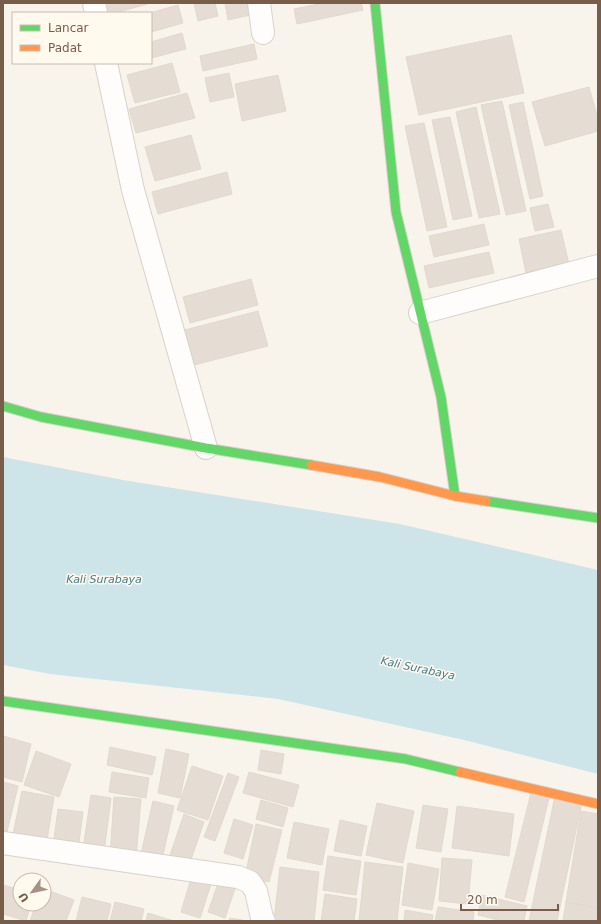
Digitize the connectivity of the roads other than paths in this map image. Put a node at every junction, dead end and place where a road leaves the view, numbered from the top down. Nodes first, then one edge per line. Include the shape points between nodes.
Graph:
1 (259, 3) edge
2 (375, 3) edge
3 (263, 32) dead end
4 (106, 64) edge
5 (598, 266) edge
6 (420, 313) junction
7 (3, 406) edge
8 (206, 448) junction
9 (455, 496) junction
10 (598, 518) edge
11 (3, 701) edge
12 (598, 804) edge
13 (3, 843) edge
14 (264, 921) edge

1 - 3 street
2 - 6 street via 396,212
4 - 8 street via 133,190
5 - 6 street
6 - 9 street via 441,397
7 - 8 street via 41,417
8 - 9 street via 380,477
9 - 10 street
11 - 12 street via 406,759
13 - 14 street via 238,877 250,882 256,891

